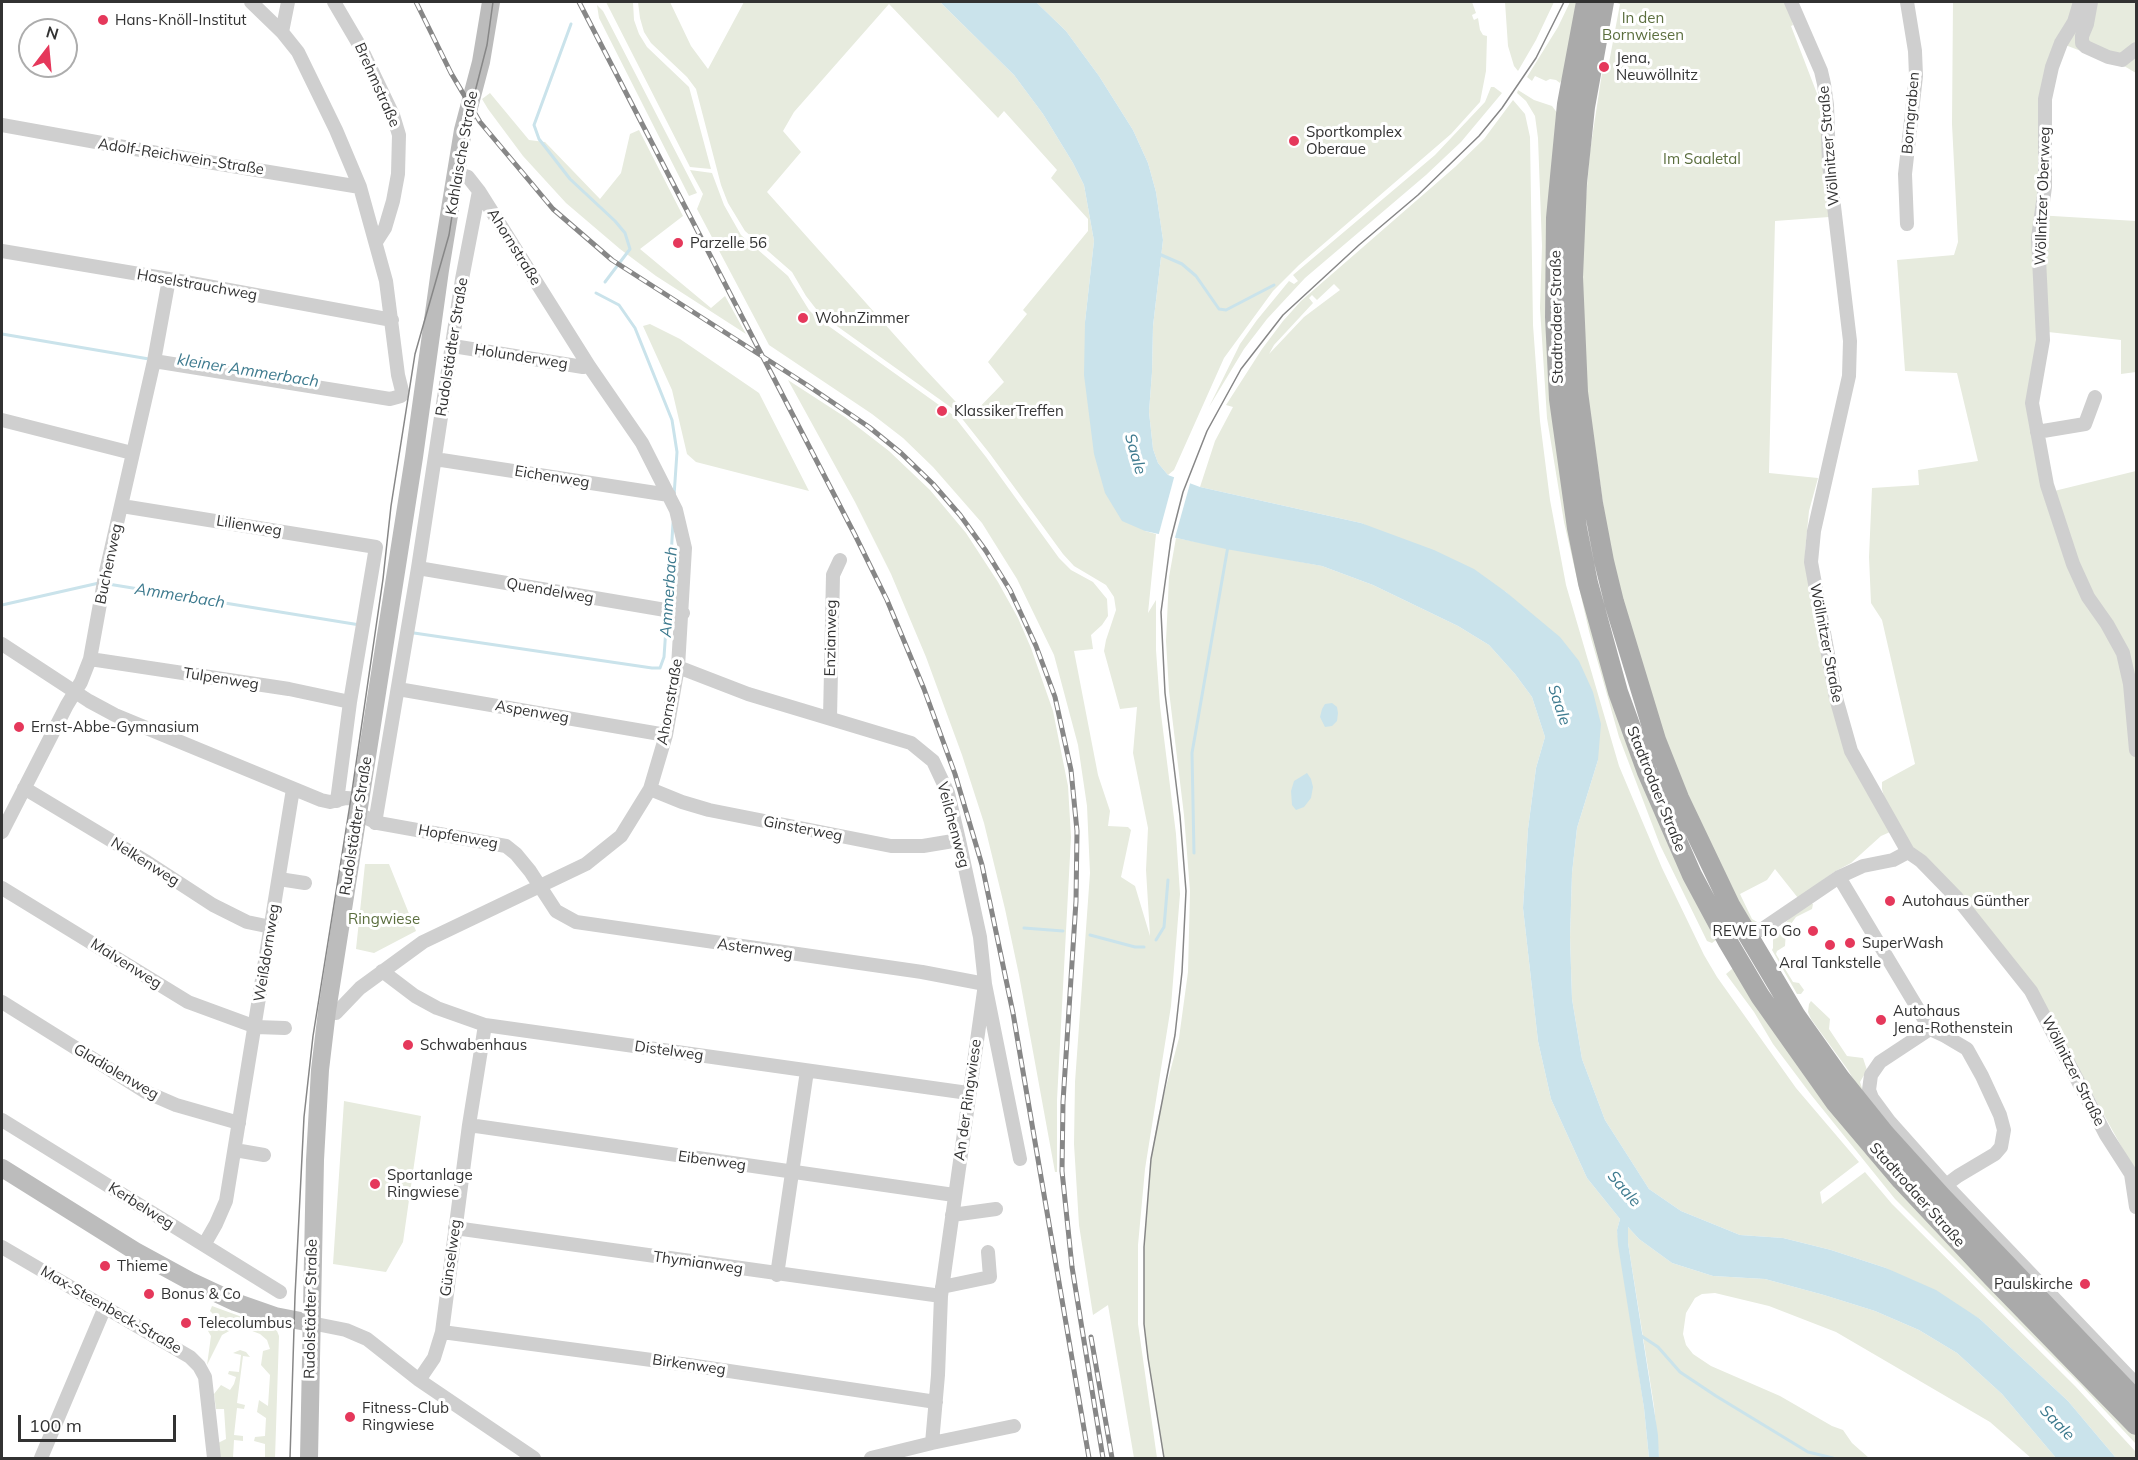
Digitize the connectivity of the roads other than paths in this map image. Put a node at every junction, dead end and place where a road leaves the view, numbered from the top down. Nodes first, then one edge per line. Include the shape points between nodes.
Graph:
1 (251, 2) edge
2 (288, 2) edge
3 (334, 2) edge
4 (491, 2) edge
5 (1586, 2) edge
6 (1604, 2) edge
7 (1791, 2) edge
8 (1907, 2) edge
9 (2080, 2) edge
10 (2091, 2) edge
11 (282, 32) junction
12 (2136, 49) edge
13 (2, 125) edge
14 (456, 173) junction
15 (360, 187) junction
16 (479, 191) junction
17 (1907, 224) dead end
18 (376, 242) junction
19 (2, 251) edge
20 (440, 270) joint
21 (169, 279) junction
22 (392, 320) junction
23 (453, 346) junction
24 (154, 361) junction
25 (589, 366) junction
26 (402, 391) junction
27 (422, 397) junction
28 (2095, 397) dead end
29 (2, 420) edge
30 (2037, 432) junction
31 (132, 453) junction
32 (435, 459) junction
33 (672, 501) junction
34 (122, 506) junction
35 (840, 560) dead end
36 (418, 568) junction
37 (673, 612) junction
38 (2, 645) edge
39 (90, 658) junction
40 (678, 667) junction
41 (398, 689) junction
42 (75, 692) junction
43 (350, 702) junction
44 (830, 718) junction
45 (666, 735) junction
46 (2136, 750) edge
47 (24, 788) junction
48 (293, 789) junction
49 (650, 789) junction
50 (337, 801) junction
51 (359, 807) junction
52 (378, 823) junction
53 (2, 832) edge
54 (960, 840) junction
55 (1908, 852) junction
56 (1839, 877) junction
57 (279, 879) junction
58 (305, 883) dead end
59 (2, 888) edge
60 (539, 888) junction
61 (271, 927) junction
62 (1747, 935) junction
63 (1728, 942) junction
64 (382, 971) junction
65 (985, 984) junction
66 (2, 1002) edge
67 (327, 1011) junction
68 (485, 1025) junction
69 (256, 1027) junction
70 (285, 1028) dead end
71 (1930, 1029) junction
72 (807, 1071) junction
73 (968, 1093) junction
74 (2, 1120) edge
75 (238, 1123) junction
76 (470, 1125) junction
77 (235, 1150) junction
78 (264, 1155) dead end
79 (1020, 1159) dead end
80 (2, 1168) edge
81 (791, 1172) junction
82 (1946, 1185) junction
83 (954, 1195) junction
84 (2136, 1207) edge
85 (996, 1209) dead end
86 (952, 1215) junction
87 (455, 1228) junction
88 (204, 1245) junction
89 (2, 1247) edge
90 (988, 1252) dead end
91 (777, 1275) junction
92 (280, 1292) dead end
93 (942, 1292) junction
94 (105, 1307) junction
95 (311, 1323) junction
96 (442, 1332) junction
97 (419, 1380) junction
98 (2136, 1384) edge
99 (2136, 1400) edge
100 (936, 1402) junction
101 (2136, 1425) edge
102 (1014, 1426) dead end
103 (932, 1443) junction
104 (517, 1454) edge
105 (41, 1458) edge
106 (214, 1458) edge
107 (309, 1458) edge
108 (534, 1458) edge
109 (871, 1458) edge

1 - 11 street
2 - 11 street
3 - 18 street, Brehmstraße via 375,75 399,135 393,201
4 - 14 main road, Kahlaische Straße
5 - 63 main road, Stadtrodaer Straße via 1567,104 1556,218 1555,317 1566,458 1588,583 1625,712 1668,822
6 - 62 main road, Stadtrodaer Straße via 1585,107 1574,236 1575,349 1589,482 1614,602 1656,740 1708,860
7 - 55 street, Wöllnitzer Straße via 1824,84 1828,164 1850,341 1847,385 1814,531 1814,586 1836,698 1851,751
8 - 17 street, Borngraben via 1916,76 1905,174
9 - 30 street, Wöllnitzer Oberweg via 2052,68 2045,99 2045,187 2038,238 2043,340 2032,403
10 - 12 street via 2082,36 2086,47 2122,60
11 - 15 street via 310,75
13 - 15 street, Adolf-Reichwein-Straße
14 - 16 street, Ahornstraße via 468,177
14 - 20 main road, Kahlaische Straße
15 - 18 street
16 - 23 street, Rudolstädter Straße
16 - 25 street, Ahornstraße
18 - 22 street
19 - 21 street, Haselstrauchweg
20 - 27 main road, Rudolstädter Straße
21 - 22 street, Haselstrauchweg
21 - 24 street, Buchenweg
22 - 26 street
23 - 25 street, Holunderweg
23 - 32 street, Rudolstädter Straße
24 - 26 street via 390,399 401,396
24 - 31 street, Buchenweg
25 - 33 street, Ahornstraße via 642,443
26 - 27 street
27 - 51 main road, Rudolstädter Straße
28 - 30 street via 2085,424
29 - 31 street
30 - 46 street, Wöllnitzer Oberweg via 2047,485 2073,564 2088,597 2123,653
31 - 34 street, Buchenweg
32 - 33 street, Eichenweg
32 - 36 street, Rudolstädter Straße
33 - 37 street, Ahornstraße via 685,548
34 - 39 street, Buchenweg
34 - 43 street, Lilienweg via 376,547
35 - 44 street, Enzianweg via 833,575
36 - 37 street, Quendelweg
36 - 41 street, Rudolstädter Straße
37 - 40 street, Ahornstraße
38 - 42 street
39 - 42 street, Buchenweg
39 - 43 street, Tulpenweg
40 - 44 street, Veilchenweg via 748,694
40 - 45 street, Ahornstraße
41 - 45 street, Aspenweg
41 - 52 street, Rudolstädter Straße via 380,786
42 - 47 street, Buchenweg
42 - 48 street via 115,715
43 - 50 street
44 - 54 street, Veilchenweg via 910,743 933,761 948,793
45 - 49 street, Ahornstraße
47 - 53 street, Buchenweg
47 - 61 street, Nelkenweg via 213,905 248,922
48 - 50 street via 321,800
48 - 57 street, Weißdornweg
49 - 54 street, Ginsterweg via 709,810 891,846
49 - 60 street, Ahornstraße via 621,836 586,864
50 - 51 street via 346,798
51 - 52 street, Hopfenweg
51 - 67 main road, Rudolstädter Straße
52 - 60 street, Hopfenweg via 506,846 530,871
54 - 65 street, Veilchenweg via 980,937
55 - 56 street
55 - 84 street, Wöllnitzer Straße via 1957,898 2031,991 2106,1135 2131,1174
56 - 62 street via 1761,930
56 - 71 street
57 - 58 street
57 - 61 street, Weißdornweg
59 - 69 street, Malvenweg via 188,1002
60 - 64 street, Ahornstraße via 423,942
60 - 65 street, Asternweg via 556,911 576,922
61 - 69 street, Weißdornweg
62 - 63 main road
62 - 99 main road, Stadtrodaer Straße via 1796,1016 1885,1134
63 - 101 main road, Stadtrodaer Straße via 1784,1032 1901,1180
64 - 67 street, Ahornstraße via 336,1013
64 - 68 street, Distelweg via 436,1008
65 - 73 street, An der Ringwiese
65 - 79 street, Veilchenweg
66 - 75 street, Gladiolenweg via 146,1092
67 - 95 main road, Rudolstädter Straße via 315,1160
68 - 72 street, Distelweg
68 - 76 street, Günselweg
69 - 70 street
69 - 75 street, Weißdornweg
71 - 82 street via 1880,1062 1871,1075 1869,1090 1889,1121
71 - 82 street via 1967,1049 2004,1130 2001,1147 1995,1154
72 - 73 street, Distelweg
72 - 81 street
73 - 83 street, An der Ringwiese
74 - 88 street, Kerbelweg
75 - 77 street, Weißdornweg
76 - 81 street, Eibenweg
76 - 87 street, Günselweg
77 - 78 street
77 - 88 street, Weißdornweg via 226,1201
80 - 95 main road via 190,1281 275,1316
81 - 83 street, Eibenweg
81 - 91 street
82 - 98 street
83 - 86 street, An der Ringwiese
85 - 86 street
86 - 93 street, An der Ringwiese
87 - 91 street, Thymianweg
87 - 96 street, Günselweg
88 - 92 street, Kerbelweg
89 - 94 street, Max-Steenbeck-Straße
90 - 93 street via 990,1277
91 - 93 street, Thymianweg
93 - 100 street, An der Ringwiese
94 - 105 street
94 - 106 street, Max-Steenbeck-Straße via 185,1353 199,1366 207,1384
95 - 97 street via 367,1339
95 - 107 main road, Rudolstädter Straße
96 - 97 street, Günselweg via 434,1358
96 - 100 street, Birkenweg
97 - 104 street
100 - 103 street, An der Ringwiese
102 - 103 street
103 - 109 street
104 - 108 street

